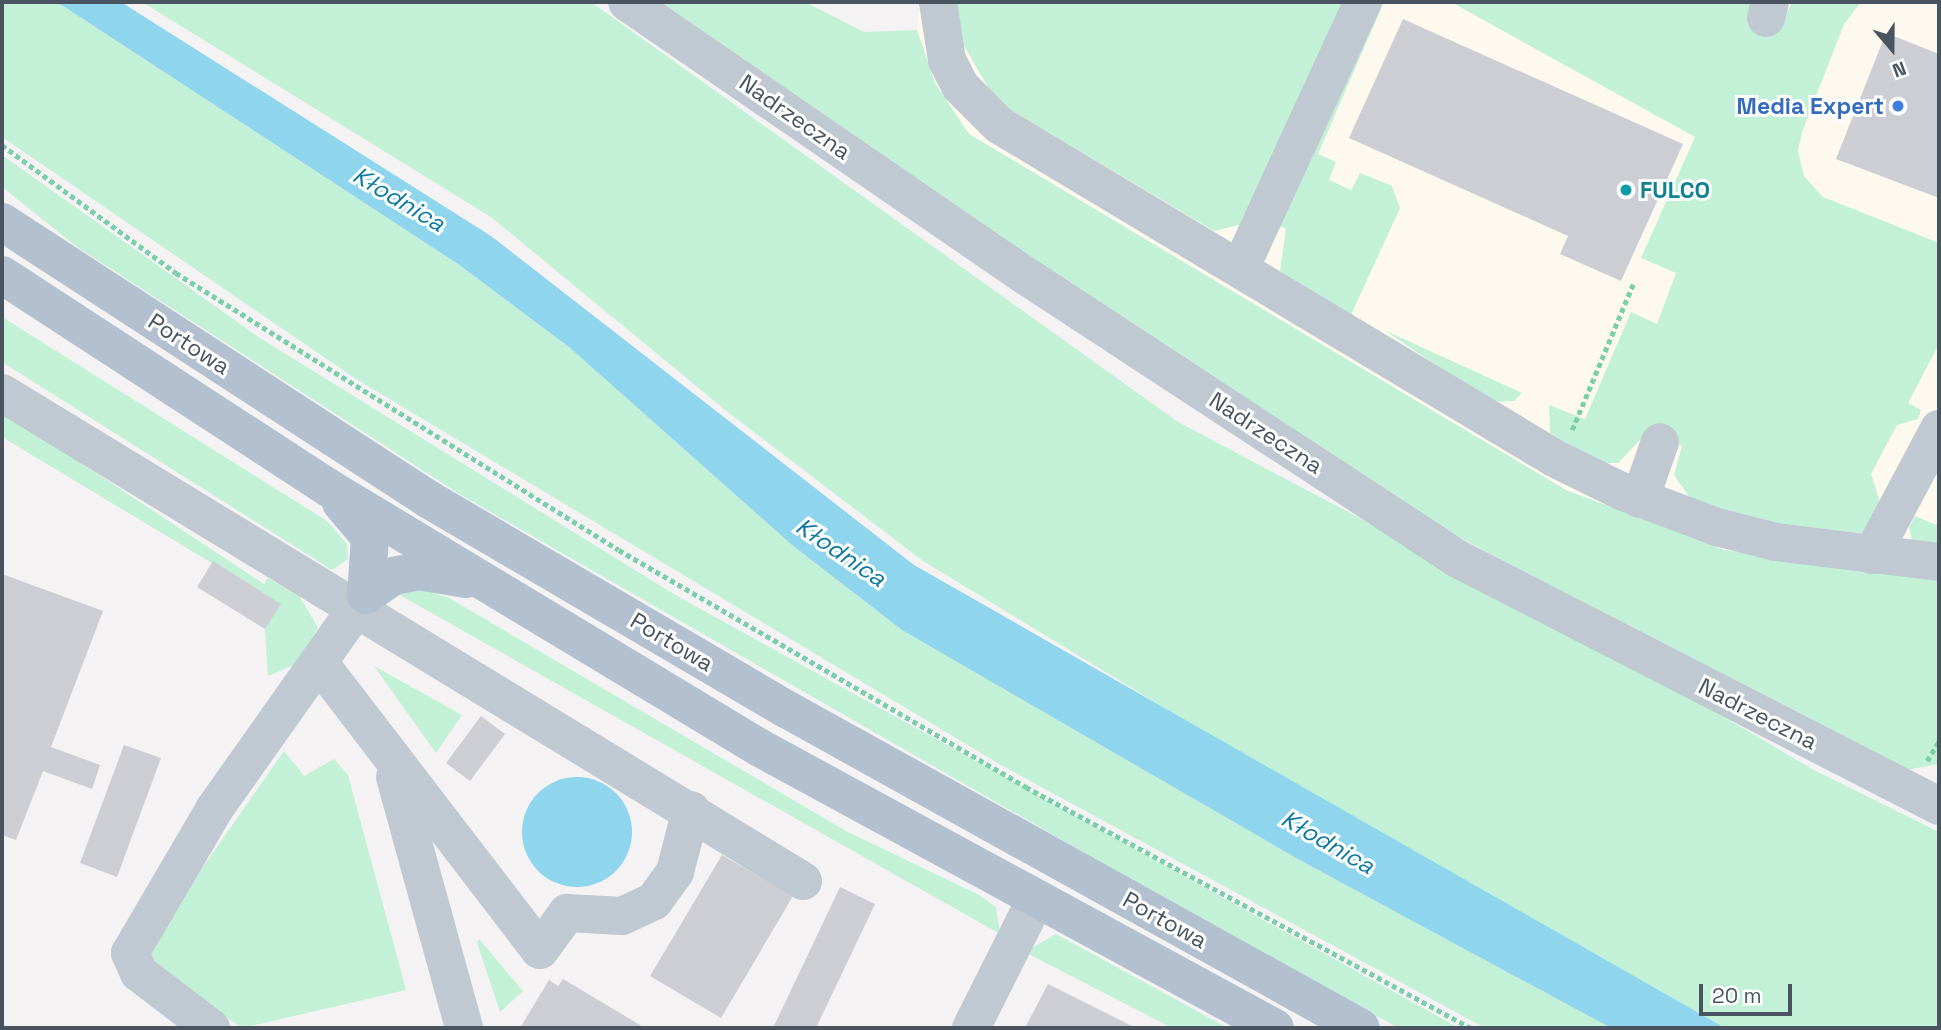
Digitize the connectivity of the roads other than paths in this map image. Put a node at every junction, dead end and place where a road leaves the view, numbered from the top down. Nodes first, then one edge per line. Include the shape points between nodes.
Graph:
1 (627, 2) edge
2 (938, 2) edge
3 (1363, 2) edge
4 (2, 222) edge
5 (1240, 269) junction
6 (2, 275) edge
7 (2, 393) edge
8 (1939, 429) edge
9 (1660, 442) dead end
10 (1930, 467) edge
11 (329, 488) junction
12 (1640, 499) junction
13 (1872, 555) junction
14 (1939, 562) edge
15 (486, 582) junction
16 (360, 604) junction
17 (321, 665) junction
18 (390, 758) junction
19 (1939, 806) edge
20 (691, 810) junction
21 (803, 881) dead end
22 (1036, 899) junction
23 (211, 1028) edge
24 (464, 1028) edge
25 (971, 1028) edge
26 (1275, 1028) edge
27 (1362, 1028) edge

1 - 19 street, Nadrzeczna via 1026,276 1458,559
2 - 5 street via 947,60 983,112
3 - 5 street
4 - 27 main road, Portowa via 428,499 788,710
5 - 12 street via 1559,460
6 - 11 main road, Portowa
7 - 16 street
8 - 10 street
9 - 12 street
10 - 13 street
11 - 15 main road, Portowa
11 - 16 main road via 370,537
12 - 13 street via 1776,542
13 - 14 street
15 - 16 main road via 418,571 393,576
15 - 22 main road, Portowa via 760,748
16 - 17 street
16 - 20 street
17 - 18 street
17 - 23 street via 215,808 130,953 139,973
18 - 20 street via 540,950 567,913 622,916 654,901 676,872
18 - 24 street
20 - 21 street
22 - 25 street
22 - 26 main road, Portowa

